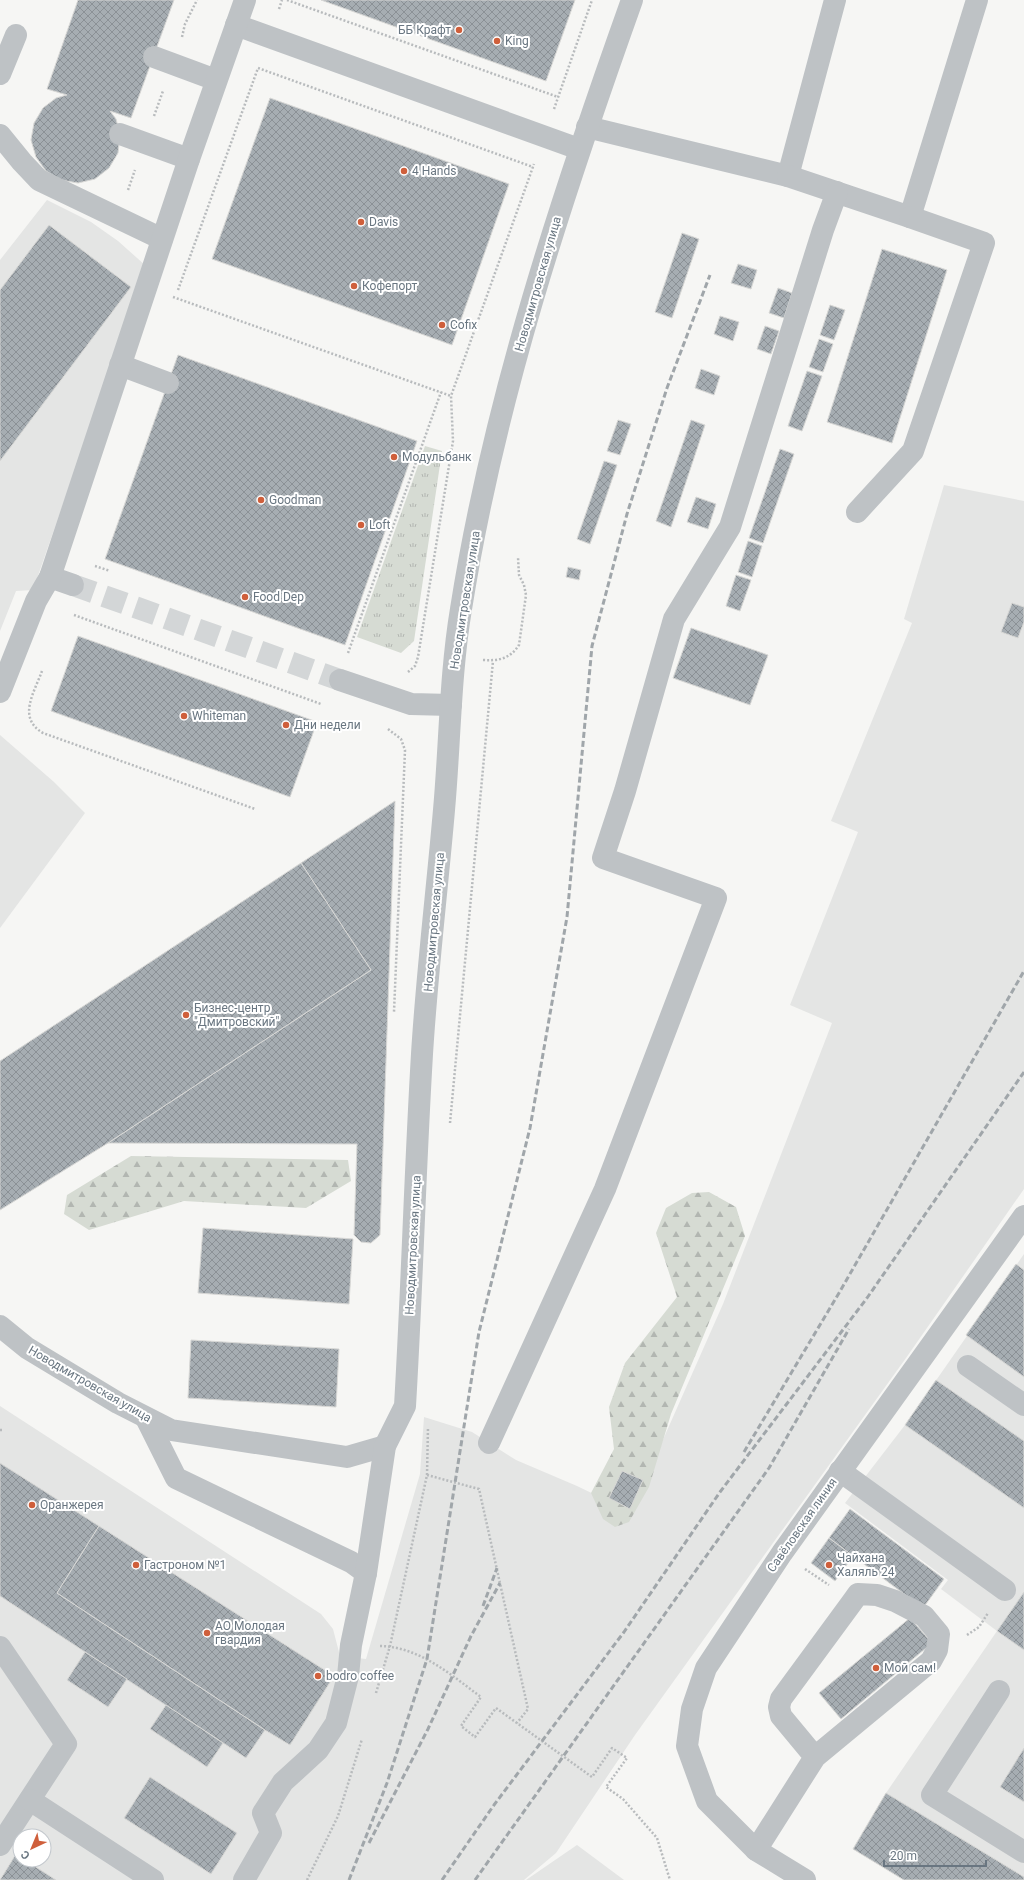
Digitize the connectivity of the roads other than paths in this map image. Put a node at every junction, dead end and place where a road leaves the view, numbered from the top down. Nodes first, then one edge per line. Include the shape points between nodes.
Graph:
1 (245, 0) edge
2 (632, 0) edge
3 (835, 0) edge
4 (977, 0) edge
5 (236, 25) junction
6 (16, 35) dead end
7 (163, 61) road end
8 (0, 74) edge
9 (216, 80) junction
10 (587, 127) junction
11 (120, 134) dead end
12 (0, 135) edge
13 (579, 149) junction
14 (189, 159) junction
15 (788, 176) junction
16 (837, 192) junction
17 (910, 217) junction
18 (162, 239) junction
19 (120, 365) junction
20 (168, 383) dead end
21 (857, 512) dead end
22 (50, 577) junction
23 (73, 584) tunnel mouth
24 (340, 680) tunnel mouth
25 (0, 692) edge
26 (451, 705) junction
27 (1024, 1216) edge
28 (0, 1326) edge
29 (968, 1366) dead end
30 (1024, 1405) edge
31 (146, 1418) junction
32 (490, 1443) dead end
33 (385, 1446) junction
34 (840, 1471) junction
35 (366, 1573) junction
36 (1005, 1590) road end
37 (0, 1647) edge
38 (999, 1691) dead end
39 (815, 1757) junction
40 (30, 1800) junction
41 (0, 1845) edge
42 (756, 1850) junction
43 (1024, 1852) edge
44 (153, 1880) edge
45 (244, 1880) edge
46 (805, 1880) edge

1 - 5 street
2 - 10 street, Новодмитровская улица
3 - 15 street
4 - 17 street
5 - 9 street
5 - 13 street
6 - 8 street
7 - 9 street
9 - 14 street
10 - 13 street, Новодмитровская улица
10 - 15 street
11 - 14 street
12 - 18 street via 39,180
13 - 26 street, Новодмитровская улица via 514,366 481,499 461,609
14 - 18 street
15 - 16 street
16 - 17 street
16 - 32 street via 730,527 674,619 603,858 716,898 605,1189
17 - 21 street via 984,243 913,451
18 - 19 street
19 - 20 street
19 - 22 street
22 - 23 street
22 - 25 street via 36,601
24 - 26 street via 411,704
26 - 33 street, Новодмитровская улица via 445,804 422,1050 406,1406
27 - 34 street, Савёловская линия
28 - 31 street, Новодмитровская улица via 27,1348
29 - 30 street
31 - 33 street, Новодмитровская улица via 171,1430 346,1457
31 - 35 street via 176,1478 351,1562
33 - 35 street
34 - 36 street
34 - 42 street, Савёловская линия via 706,1668 692,1709 686,1746 707,1801
35 - 45 street via 348,1676 336,1722 318,1750 283,1782 263,1812 271,1833
37 - 40 street via 66,1744
38 - 43 street via 932,1795
39 - 39 street via 931,1662 937,1650 938,1634 924,1616 877,1595 858,1594 852,1601 781,1699 779,1707 781,1716
39 - 42 street
40 - 41 street
40 - 44 street
42 - 46 street

